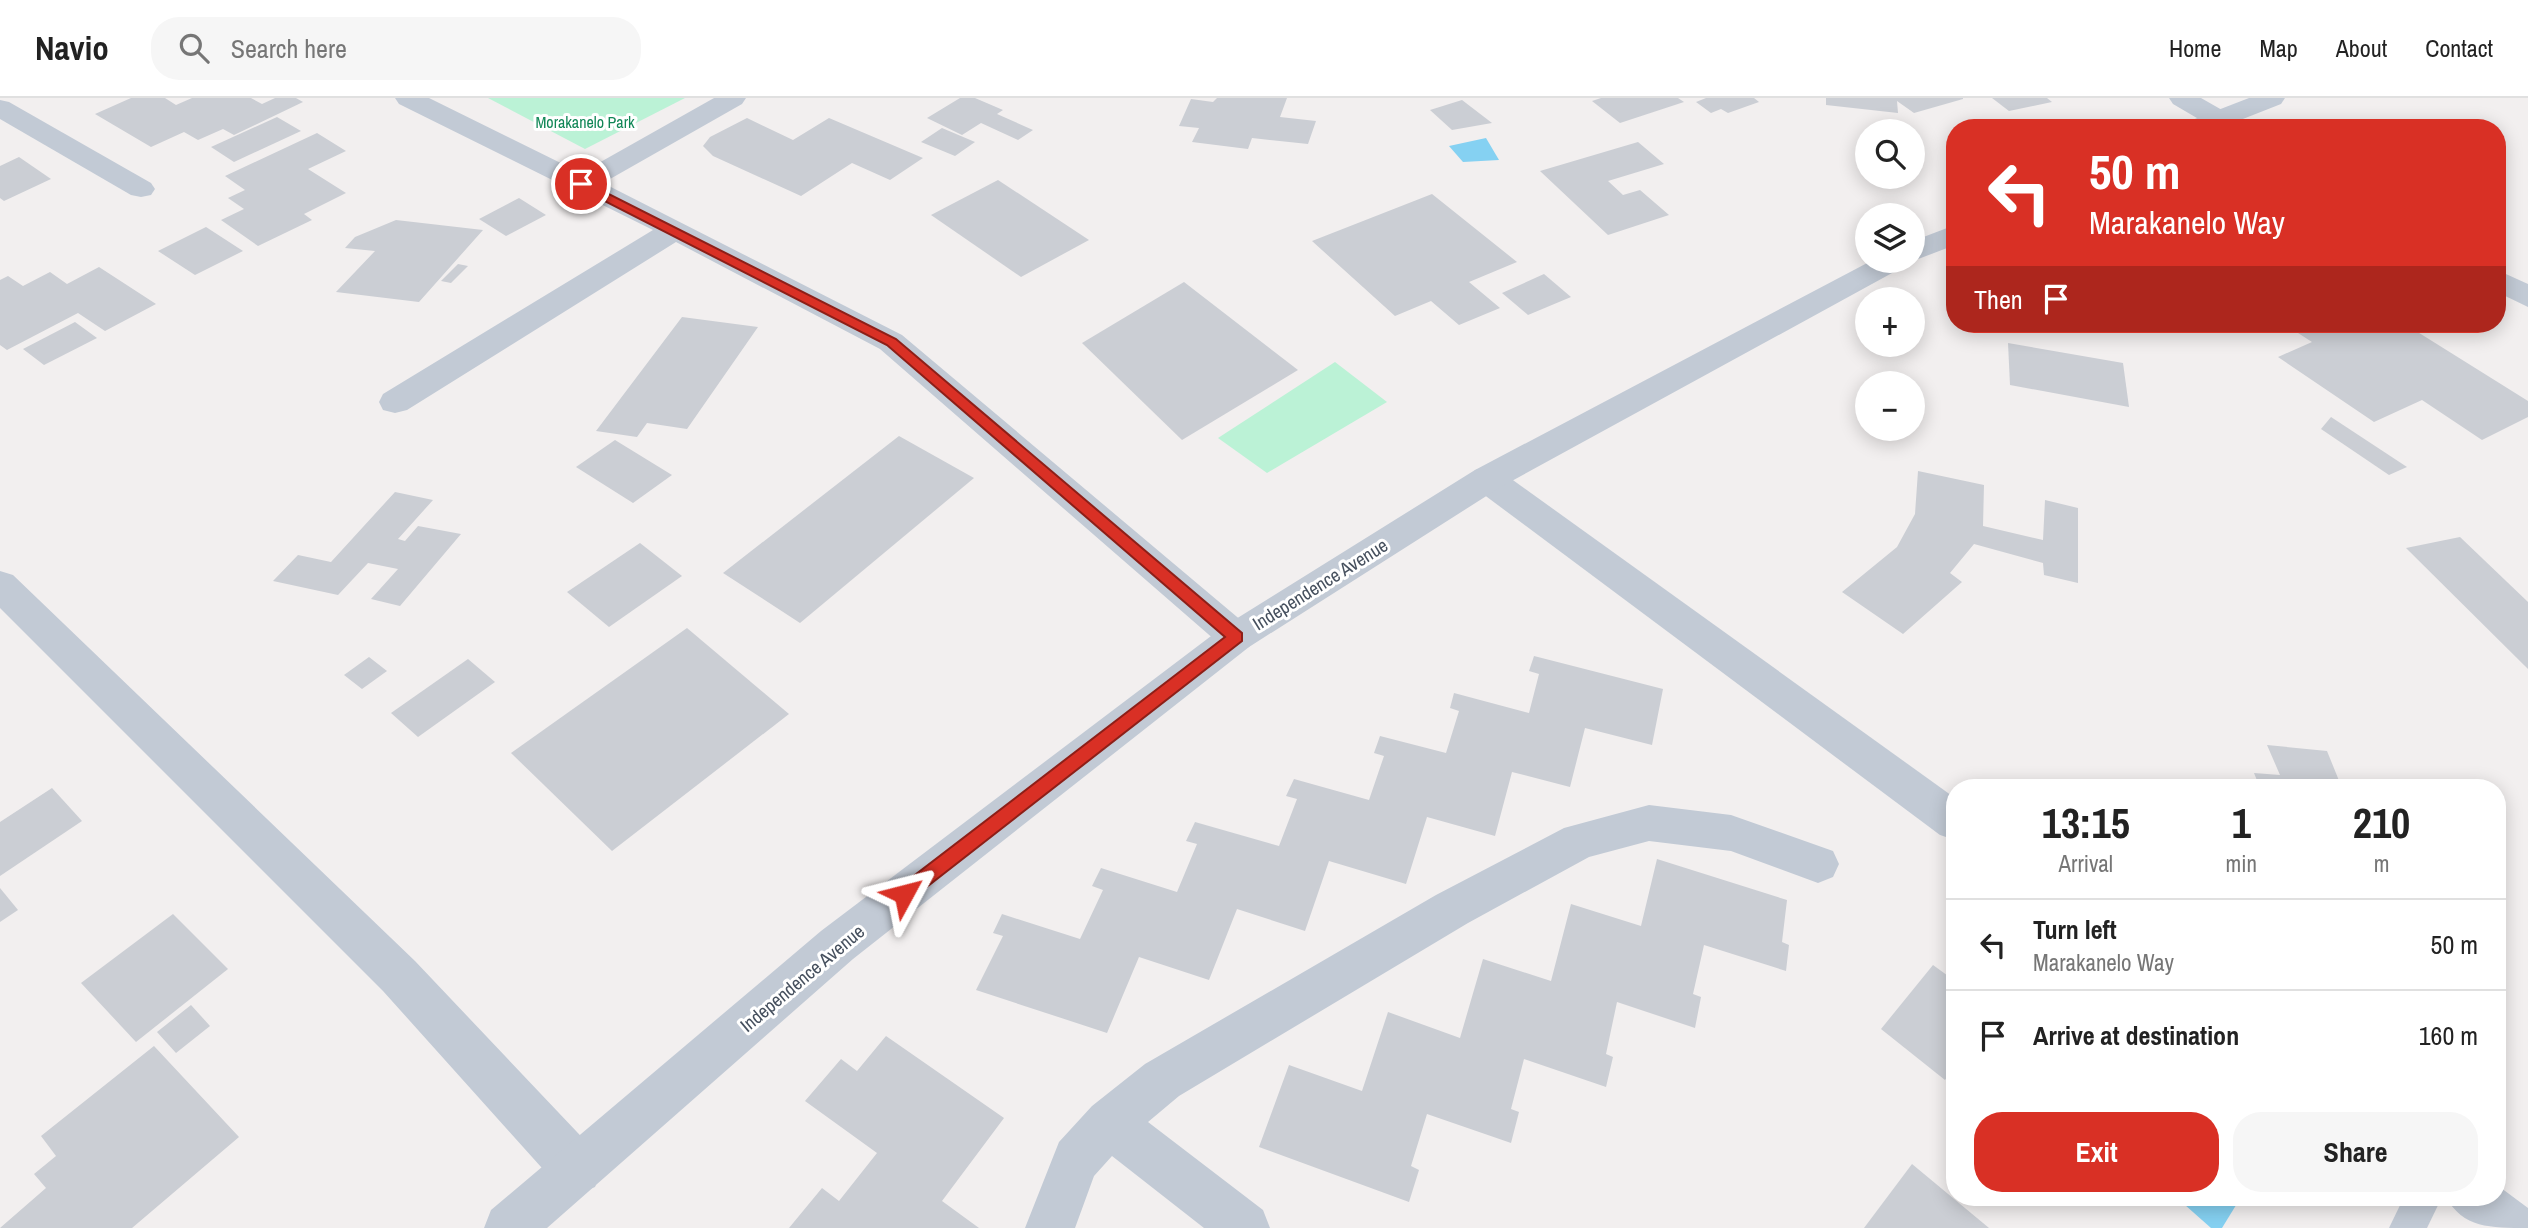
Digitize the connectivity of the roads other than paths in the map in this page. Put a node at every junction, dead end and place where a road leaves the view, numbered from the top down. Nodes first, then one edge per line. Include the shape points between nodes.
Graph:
1 (408, 98) edge
2 (733, 98) edge
3 (2182, 98) edge
4 (2272, 98) edge
5 (0, 108) edge
6 (2208, 119) edge
7 (2228, 119) edge
8 (581, 184) junction
9 (142, 189) dead end
10 (674, 230) junction
11 (1946, 238) edge
12 (1925, 247) edge
13 (1871, 273) edge
14 (2506, 284) edge
15 (2528, 296) edge
16 (395, 402) dead end
17 (1487, 479) junction
18 (0, 586) edge
19 (1236, 637) junction
20 (1946, 815) edge
21 (1818, 863) dead end
22 (1109, 1123) junction
23 (577, 1169) junction
24 (2419, 1206) edge
25 (2483, 1206) edge
26 (509, 1228) edge
27 (1050, 1228) edge
28 (1245, 1228) edge
29 (2407, 1228) edge
30 (2513, 1228) edge

1 - 8 street
2 - 8 street
3 - 6 street
4 - 7 street
5 - 9 street
8 - 10 street
10 - 16 street
10 - 19 street via 891,342
11 - 12 street
13 - 17 street, Independence Avenue
14 - 15 street
17 - 19 street, Independence Avenue
17 - 20 street
18 - 23 street via 399,976
19 - 23 street, Independence Avenue via 837,946
21 - 22 street via 1731,833 1649,823 1579,841 1452,909 1162,1080
22 - 27 street via 1076,1159
22 - 28 street
23 - 26 street, Independence Avenue
24 - 29 lane
25 - 30 street

